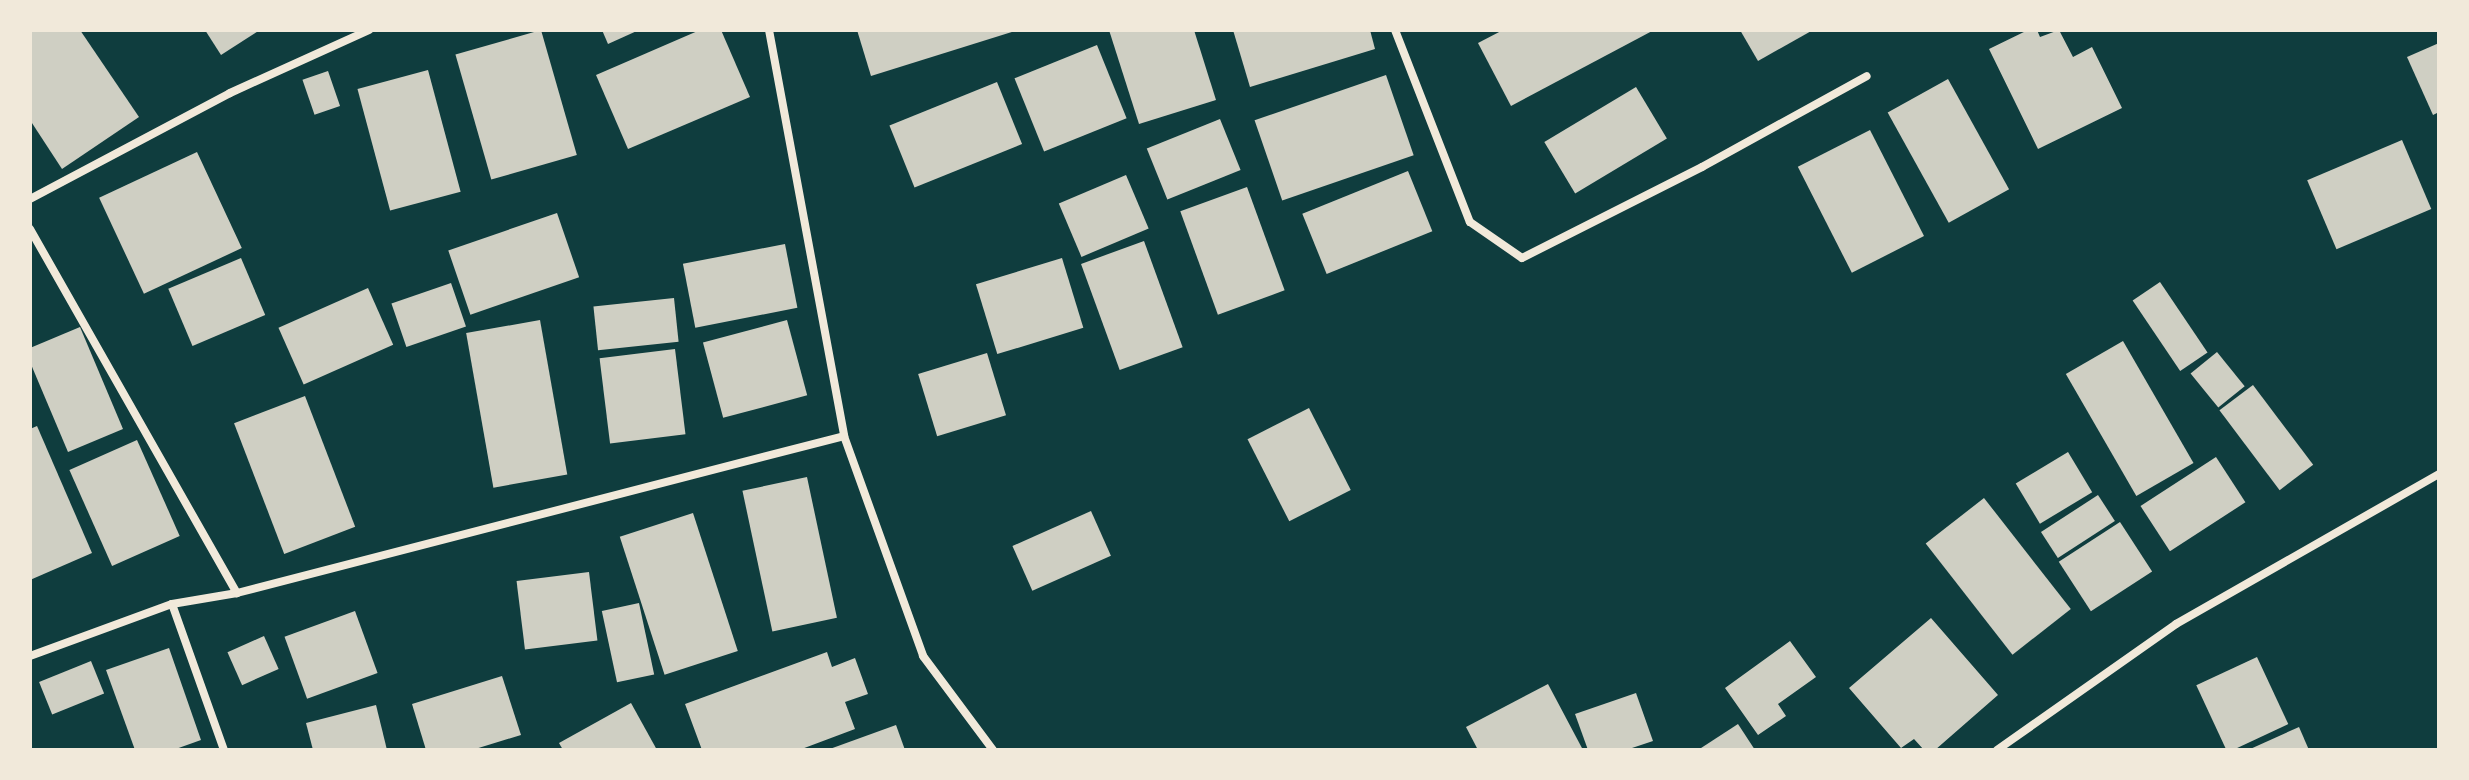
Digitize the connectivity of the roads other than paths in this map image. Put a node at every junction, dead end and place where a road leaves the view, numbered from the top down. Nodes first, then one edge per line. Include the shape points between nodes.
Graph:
1 (369, 30) edge
2 (769, 30) edge
3 (1395, 30) edge
4 (1867, 76) dead end
5 (30, 199) edge
6 (30, 229) edge
7 (844, 436) junction
8 (2439, 474) edge
9 (237, 593) junction
10 (172, 604) junction
11 (30, 656) edge
12 (224, 750) edge
13 (993, 750) edge
14 (1997, 750) edge

1 - 5 street via 230,93
2 - 7 street
3 - 4 street via 1470,222 1522,258
6 - 9 street
7 - 9 street
7 - 13 street via 923,656
8 - 14 street via 2176,624
9 - 10 street
10 - 11 street
10 - 12 street

